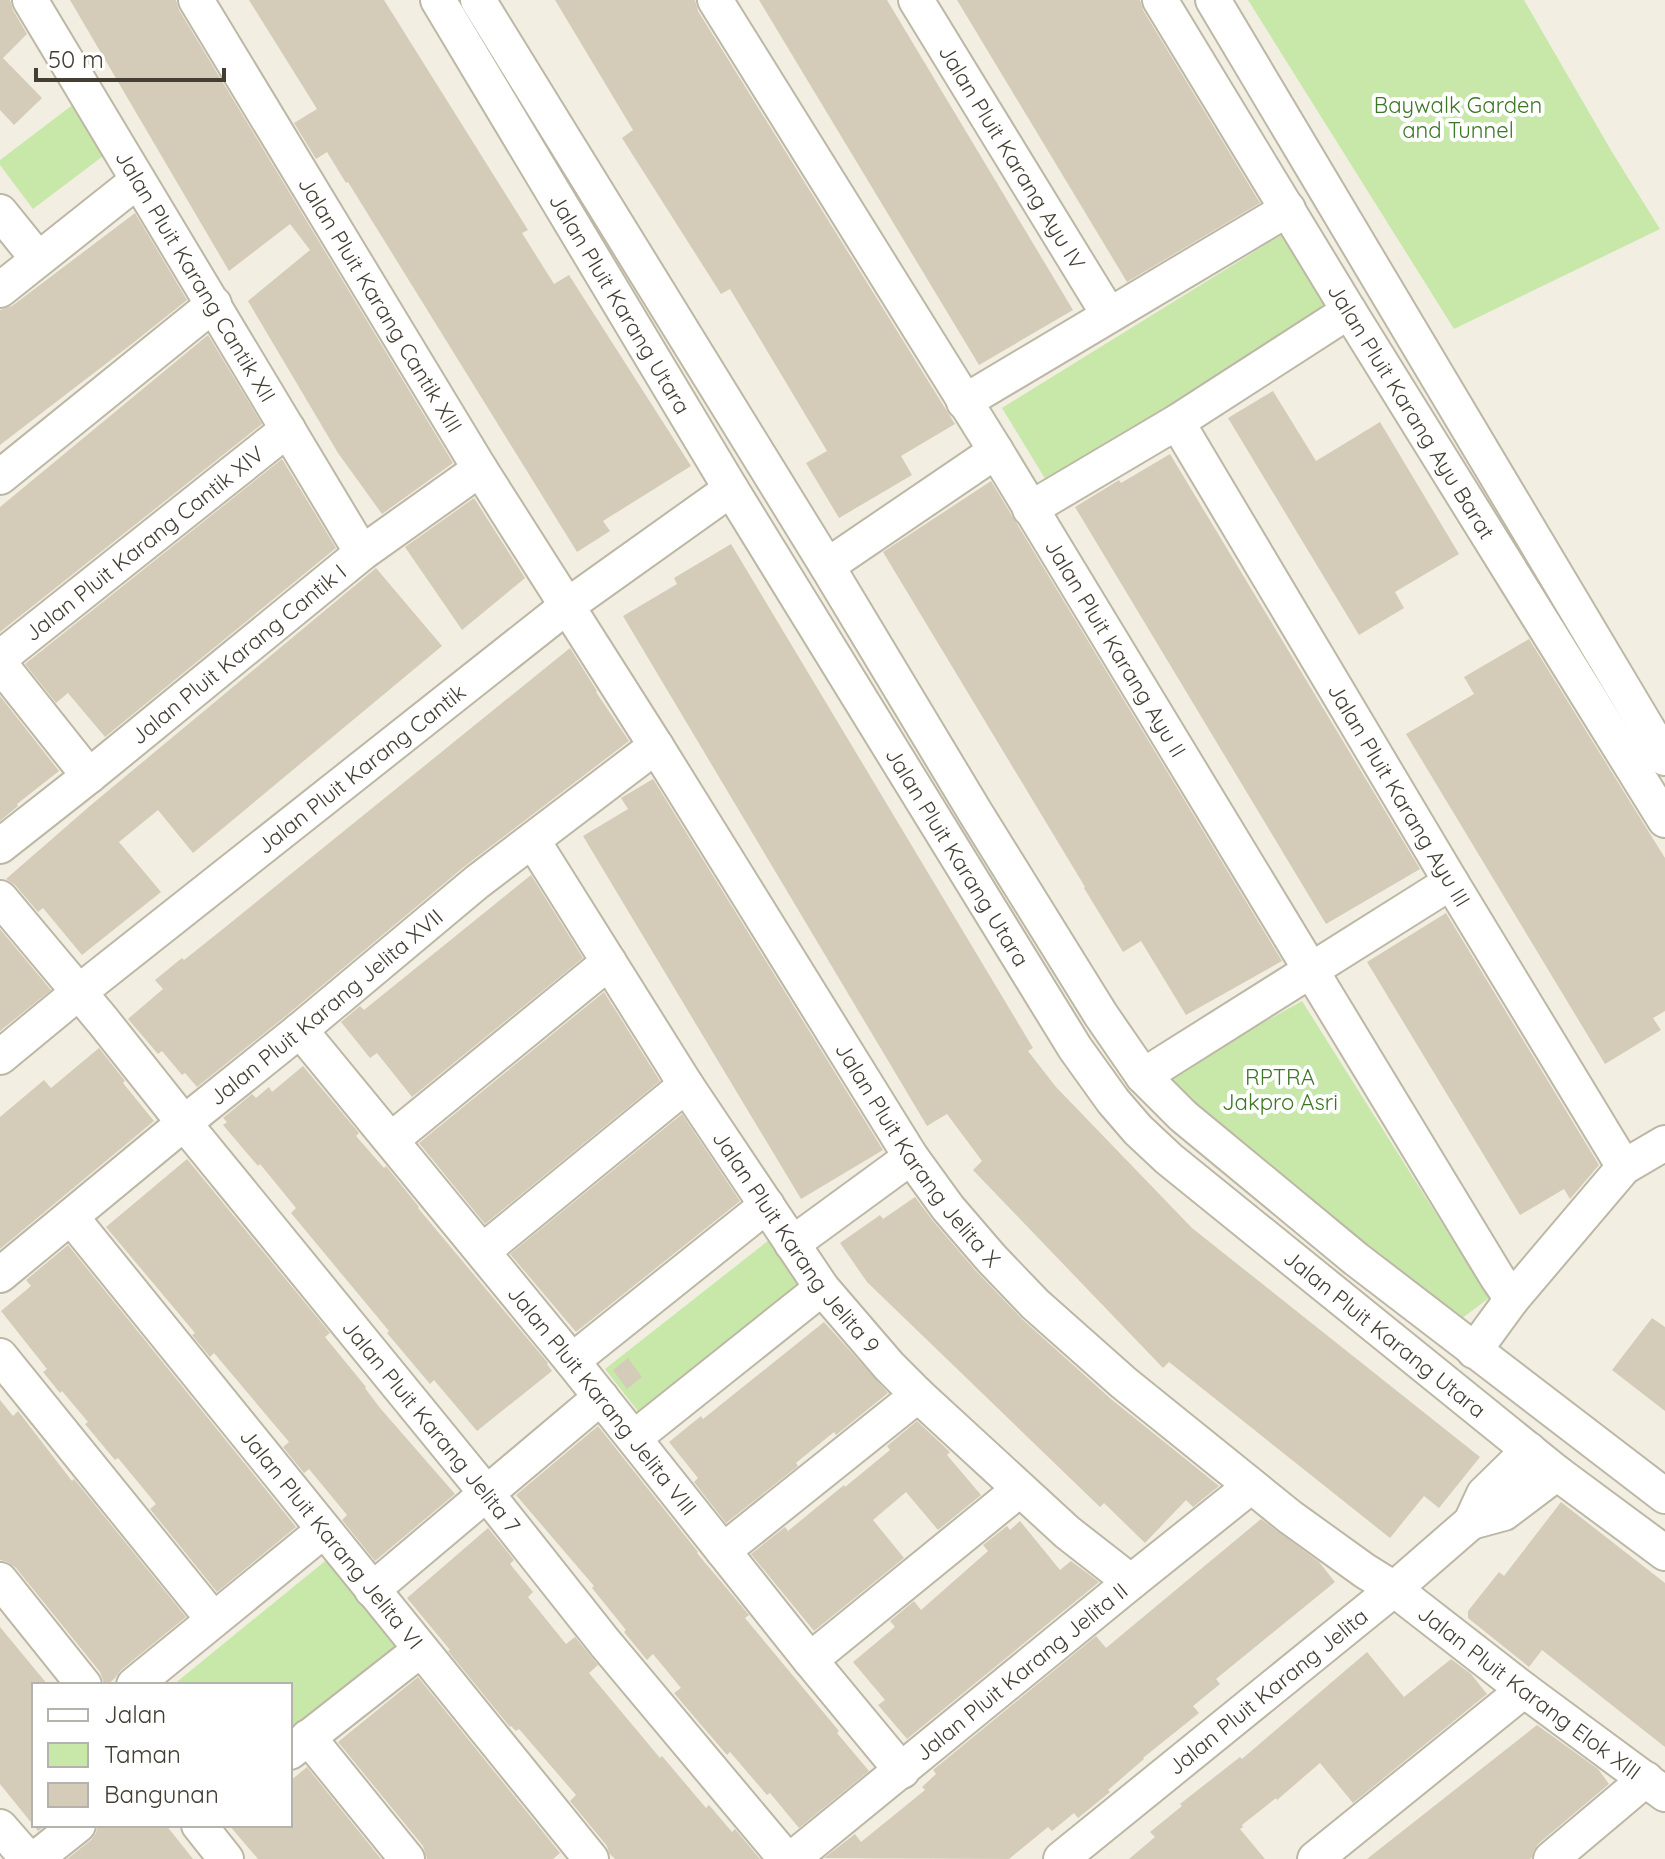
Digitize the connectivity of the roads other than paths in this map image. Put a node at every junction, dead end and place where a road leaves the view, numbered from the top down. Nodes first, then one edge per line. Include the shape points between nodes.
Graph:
1 (30, 0) edge
2 (196, 0) edge
3 (438, 0) edge
4 (478, 0) edge
5 (715, 0) edge
6 (916, 0) edge
7 (1160, 0) edge
8 (1213, 0) edge
9 (577, 162) junction
10 (137, 181) junction
11 (546, 181) junction
12 (1288, 209) junction
13 (0, 212) edge
14 (38, 259) junction
15 (0, 290) edge
16 (214, 304) junction
17 (1349, 311) junction
18 (1109, 315) junction
19 (1428, 358) junction
20 (1390, 377) junction
21 (1452, 400) junction
22 (964, 402) junction
23 (1417, 420) junction
24 (1177, 422) junction
25 (288, 429) junction
26 (1469, 430) junction
27 (1435, 449) junction
28 (996, 451) junction
29 (480, 469) junction
30 (0, 477) edge
31 (731, 489) junction
32 (1030, 509) junction
33 (362, 553) junction
34 (827, 566) junction
35 (567, 606) junction
36 (0, 658) edge
37 (0, 664) edge
38 (656, 746) junction
39 (1665, 758) edge
40 (89, 776) junction
41 (975, 812) junction
42 (1665, 820) edge
43 (942, 832) junction
44 (533, 841) junction
45 (0, 846) edge
46 (1451, 882) junction
47 (0, 898) edge
48 (609, 962) junction
49 (1310, 971) junction
50 (79, 992) junction
51 (300, 1030) junction
52 (0, 1057) edge
53 (1143, 1076) junction
54 (686, 1085) junction
55 (184, 1123) junction
56 (391, 1140) junction
57 (1665, 1143) edge
58 (911, 1157) junction
59 (1624, 1167) junction
60 (767, 1205) junction
61 (71, 1217) junction
62 (792, 1244) junction
63 (483, 1251) junction
64 (0, 1275) edge
65 (822, 1288) junction
66 (1512, 1299) junction
67 (1474, 1351) junction
68 (0, 1356) edge
69 (572, 1361) junction
70 (918, 1395) junction
71 (601, 1397) junction
72 (634, 1438) junction
73 (1529, 1450) junction
74 (1557, 1473) junction
75 (1251, 1486) junction
76 (1019, 1490) junction
77 (487, 1494) junction
78 (1665, 1496) edge
79 (1471, 1522) junction
80 (324, 1530) junction
81 (723, 1551) junction
82 (1665, 1553) edge
83 (0, 1580) edge
84 (1131, 1582) junction
85 (1394, 1589) junction
86 (372, 1590) junction
87 (213, 1619) junction
88 (420, 1650) junction
89 (810, 1660) junction
90 (82, 1683) edge
91 (136, 1683) edge
92 (1524, 1690) junction
93 (299, 1744) edge
94 (902, 1771) junction
95 (1656, 1786) edge
96 (0, 1827) edge
97 (75, 1827) edge
98 (201, 1827) edge
99 (28, 1859) edge
100 (35, 1859) edge
101 (226, 1859) edge
102 (407, 1859) edge
103 (591, 1859) edge
104 (786, 1859) edge
105 (792, 1859) edge
106 (1061, 1859) edge
107 (1315, 1859) edge
108 (1551, 1859) edge

1 - 10 street, Jalan Pluit Karang Cantik XII
2 - 29 street, Jalan Pluit Karang Cantik XIII
3 - 11 street, Jalan Pluit Karang Utara
4 - 9 street, Jalan Pluit Karang Utara
5 - 22 street, Jalan Pluit Karang Ayu II
6 - 18 street, Jalan Pluit Karang Ayu IV
7 - 12 street, Jalan Pluit Karang Ayu Barat
8 - 19 street, Jalan Pluit Karang Ayu Barat
9 - 11 street
9 - 34 street, Jalan Pluit Karang Utara
10 - 14 street
10 - 16 street, Jalan Pluit Karang Cantik XII
11 - 31 street, Jalan Pluit Karang Utara
12 - 17 street, Jalan Pluit Karang Ayu Barat
12 - 18 street
13 - 14 street
14 - 15 street
16 - 25 street, Jalan Pluit Karang Cantik XII
16 - 30 street
17 - 20 street, Jalan Pluit Karang Ayu Barat
17 - 24 street
18 - 22 street
19 - 20 street
19 - 21 street, Jalan Pluit Karang Ayu Barat
20 - 23 street, Jalan Pluit Karang Ayu Barat
21 - 23 street
21 - 26 street, Jalan Pluit Karang Ayu Barat
22 - 28 street, Jalan Pluit Karang Ayu II
23 - 27 street, Jalan Pluit Karang Ayu Barat
24 - 32 street
24 - 46 street, Jalan Pluit Karang Ayu III
25 - 33 street, Jalan Pluit Karang Cantik XII
25 - 36 street, Jalan Pluit Karang Cantik XIV
26 - 27 street
26 - 39 street, Jalan Pluit Karang Ayu Barat
27 - 42 street, Jalan Pluit Karang Ayu Barat
28 - 32 street, Jalan Pluit Karang Ayu II
28 - 34 street
29 - 33 street, Jalan Pluit Karang Cantik I
29 - 35 street, Jalan Pluit Karang Cantik XIII
31 - 35 street, Jalan Pluit Karang Cantik
31 - 43 street, Jalan Pluit Karang Utara
32 - 49 street, Jalan Pluit Karang Ayu II
33 - 40 street, Jalan Pluit Karang Cantik I
34 - 41 street, Jalan Pluit Karang Utara
35 - 38 street, Jalan Pluit Karang Jelita X
35 - 50 street, Jalan Pluit Karang Cantik
37 - 40 street
38 - 44 street, Jalan Pluit Karang Jelita XVII
38 - 58 street, Jalan Pluit Karang Jelita X
40 - 45 street, Jalan Pluit Karang Cantik I
41 - 43 street
41 - 53 street, Jalan Pluit Karang Utara
43 - 73 street, Jalan Pluit Karang Utara via 1075,1048 1138,1130
44 - 48 street, Jalan Pluit Karang Jelita 9
44 - 51 street, Jalan Pluit Karang Jelita XVII
46 - 49 street
46 - 59 street, Jalan Pluit Karang Ayu III
47 - 50 street, Jalan Pluit Karang Jelita 7
48 - 54 street, Jalan Pluit Karang Jelita 9
48 - 56 street
49 - 53 street
49 - 66 street, Jalan Pluit Karang Ayu II
50 - 52 street, Jalan Pluit Karang Cantik
50 - 55 street, Jalan Pluit Karang Jelita 7
51 - 55 street, Jalan Pluit Karang Jelita XVII
51 - 56 street, Jalan Pluit Karang Jelita VIII
53 - 67 street, Jalan Pluit Karang Utara via 1183,1116
54 - 60 street, Jalan Pluit Karang Jelita 9
54 - 63 street
55 - 61 street, Jalan Pluit Karang Jelita XVII
55 - 77 street, Jalan Pluit Karang Jelita 7
56 - 63 street, Jalan Pluit Karang Jelita VIII
57 - 59 street
58 - 62 street
58 - 75 street, Jalan Pluit Karang Jelita X via 948,1208 1035,1304
59 - 66 street
60 - 62 street, Jalan Pluit Karang Jelita 9
60 - 69 street
61 - 64 street, Jalan Pluit Karang Jelita XVII
61 - 80 street, Jalan Pluit Karang Jelita VI
62 - 65 street, Jalan Pluit Karang Jelita 9
63 - 69 street, Jalan Pluit Karang Jelita VIII
65 - 70 street, Jalan Pluit Karang Jelita 9
65 - 72 street
66 - 67 street
67 - 78 street, Jalan Pluit Karang Utara
68 - 87 street
69 - 71 street, Jalan Pluit Karang Jelita VIII
70 - 76 street, Jalan Pluit Karang Jelita 9
70 - 81 street
71 - 72 street, Jalan Pluit Karang Jelita VIII
71 - 77 street
72 - 81 street, Jalan Pluit Karang Jelita VIII
73 - 74 street, Jalan Pluit Karang Utara
73 - 79 street, Jalan Pluit Karang Jelita via 1484,1494
74 - 79 street, Jalan Pluit Karang Jelita via 1504,1513
74 - 82 street, Jalan Pluit Karang Utara
75 - 84 street, Jalan Pluit Karang Jelita II
75 - 85 street, Jalan Pluit Karang Jelita X
76 - 84 street, Jalan Pluit Karang Jelita 9
76 - 89 street
77 - 86 street
77 - 104 street, Jalan Pluit Karang Jelita 7
79 - 85 street, Jalan Pluit Karang Jelita
80 - 86 street, Jalan Pluit Karang Jelita VI
80 - 87 street
81 - 89 street, Jalan Pluit Karang Jelita VIII
83 - 90 street
84 - 94 street, Jalan Pluit Karang Jelita II
85 - 92 street, Jalan Pluit Karang Elok XIII
85 - 106 street, Jalan Pluit Karang Jelita
86 - 88 street, Jalan Pluit Karang Jelita VI
87 - 91 street
88 - 93 street
88 - 103 street, Jalan Pluit Karang Jelita VI
89 - 94 street, Jalan Pluit Karang Jelita VIII
92 - 95 street, Jalan Pluit Karang Elok XIII
92 - 107 street
93 - 102 street
94 - 105 street, Jalan Pluit Karang Jelita II
95 - 108 street
96 - 99 street
97 - 100 street
98 - 101 street

